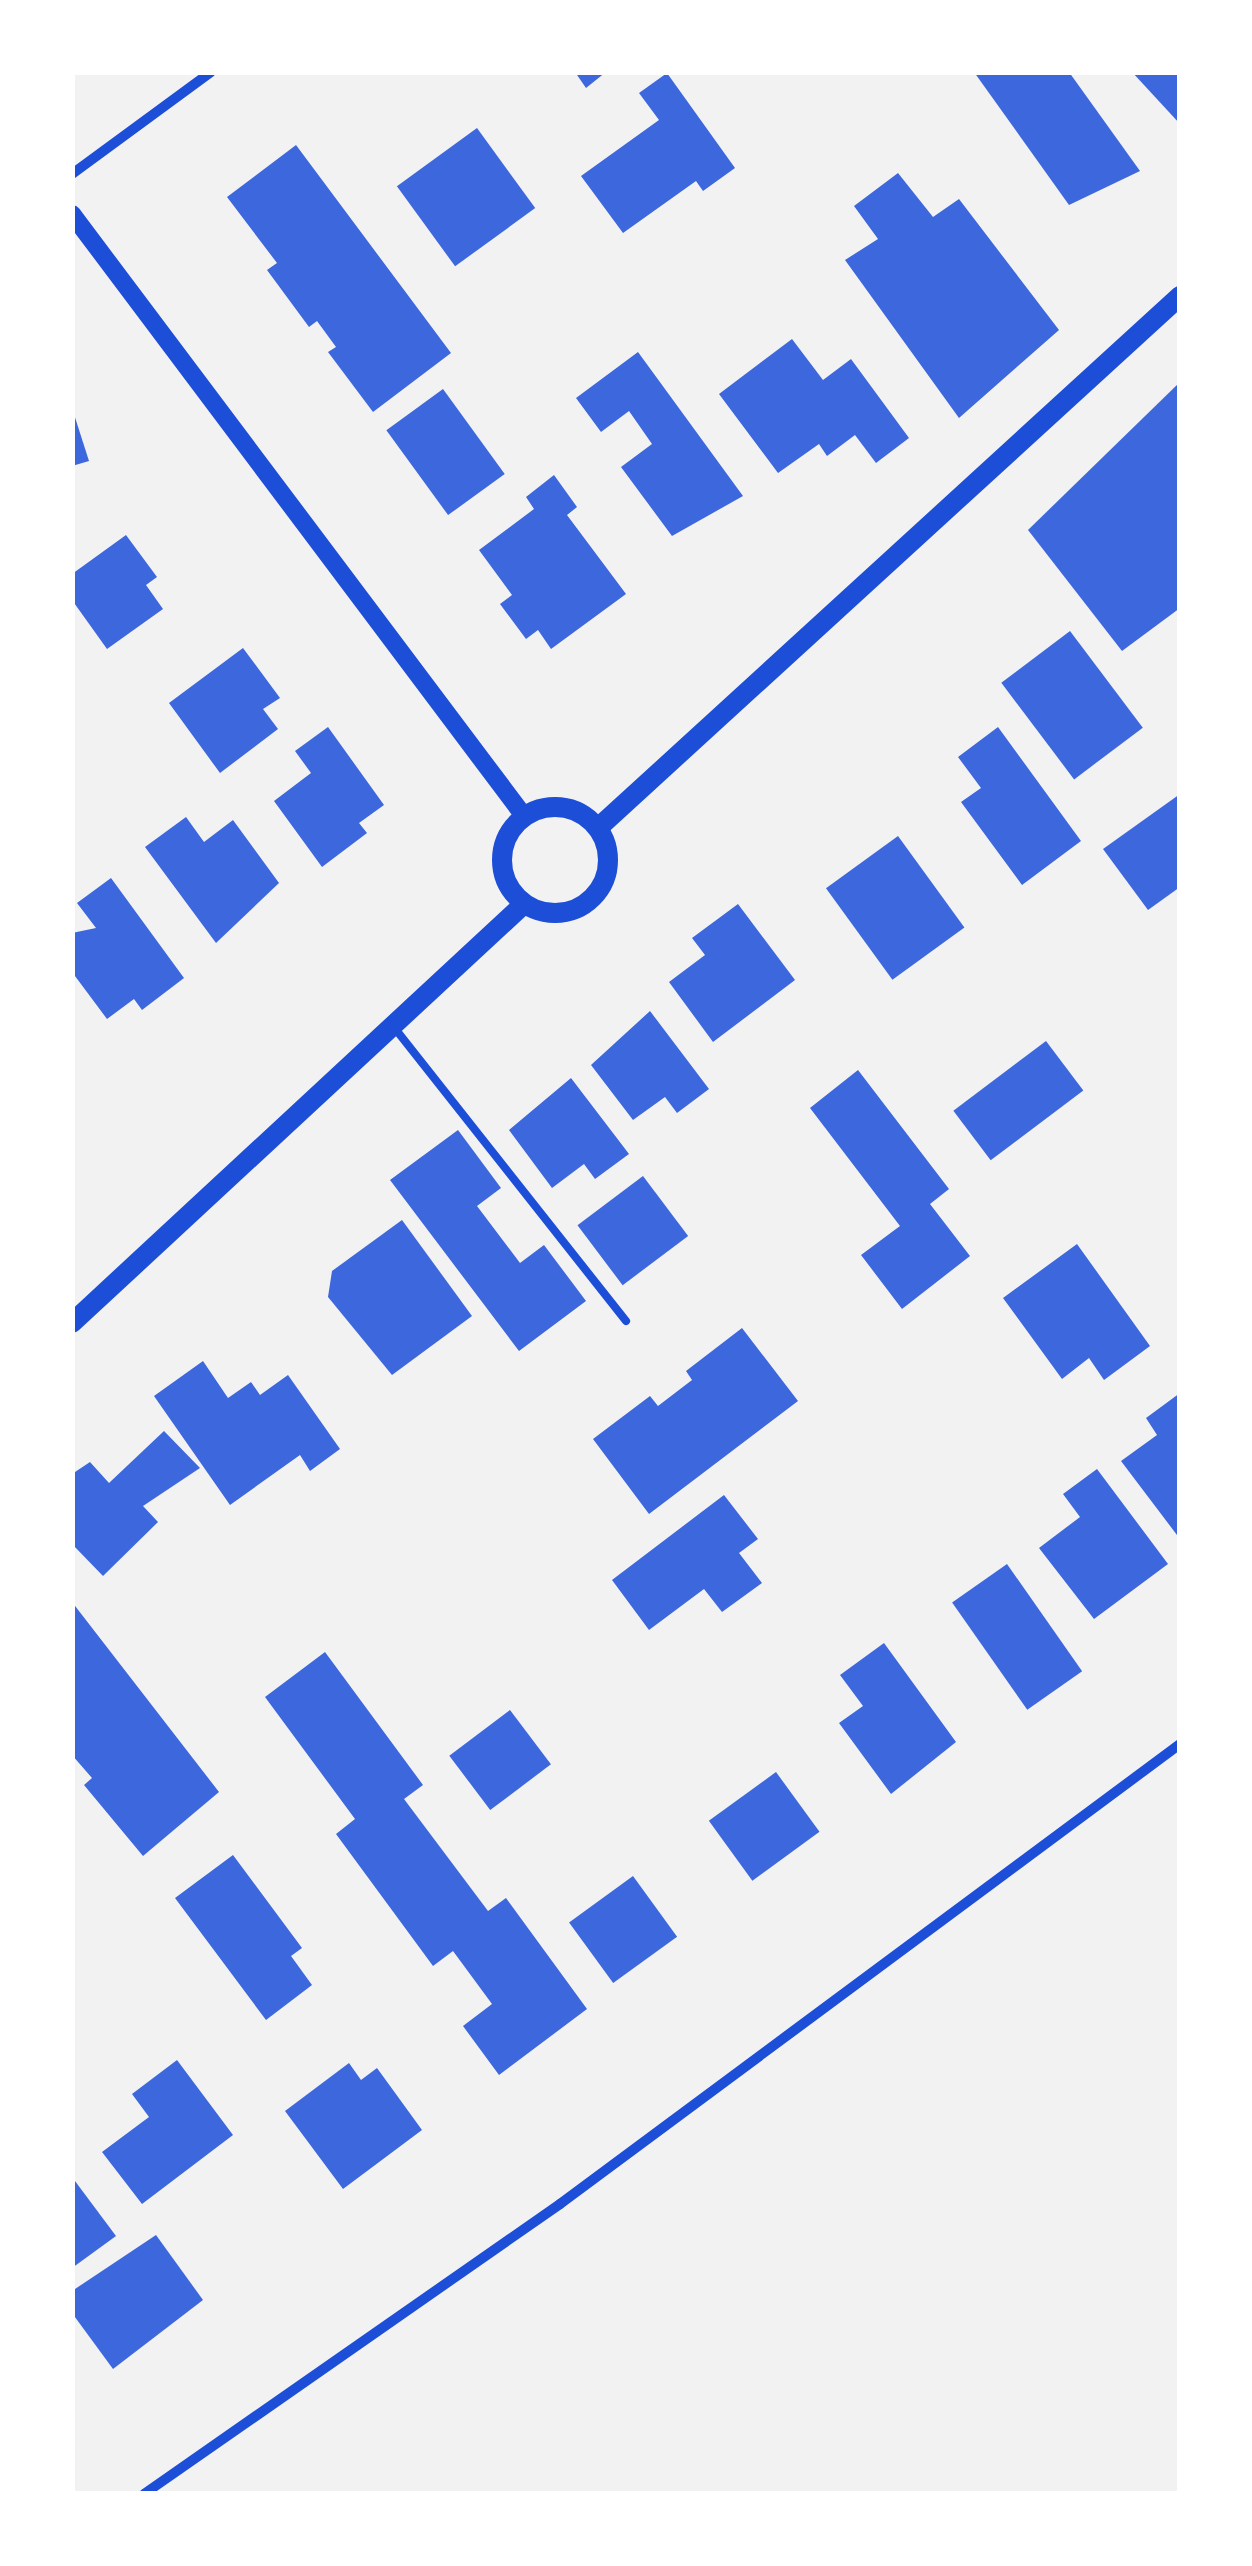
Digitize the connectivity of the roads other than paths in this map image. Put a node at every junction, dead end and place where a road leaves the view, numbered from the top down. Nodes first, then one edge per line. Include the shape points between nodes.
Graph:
1 (211, 72) edge
2 (72, 174) edge
3 (72, 214) edge
4 (1180, 296) edge
5 (524, 816) junction
6 (598, 828) junction
7 (524, 904) junction
8 (393, 1026) junction
9 (626, 1321) dead end
10 (72, 1323) edge
11 (1180, 1744) edge
12 (144, 2494) edge

1 - 2 street
3 - 5 street
4 - 6 main road
5 - 6 main road via 555,806
5 - 7 main road via 501,860
6 - 7 main road via 607,871 592,897 552,914
7 - 8 main road
8 - 9 lane
8 - 10 main road
11 - 12 street via 560,2204

